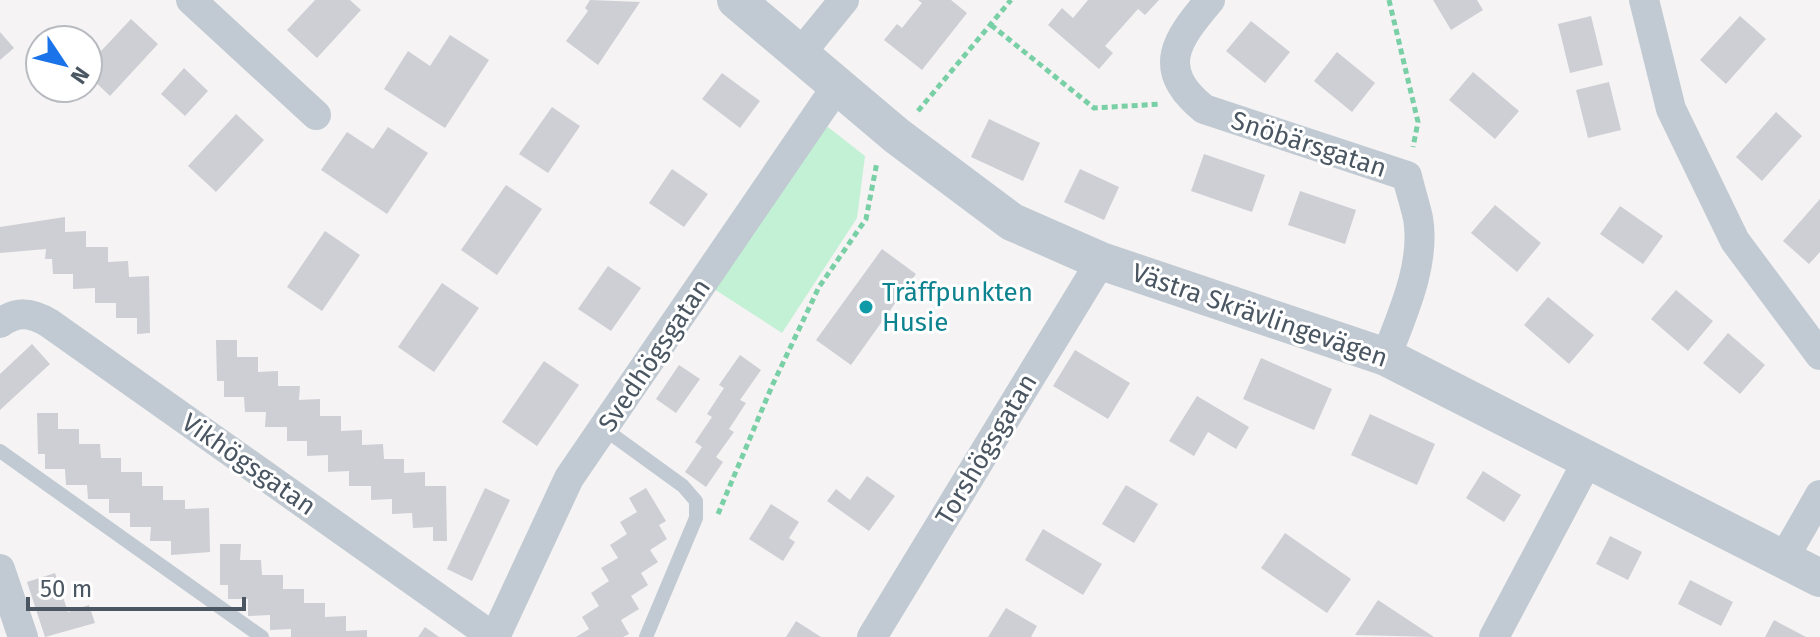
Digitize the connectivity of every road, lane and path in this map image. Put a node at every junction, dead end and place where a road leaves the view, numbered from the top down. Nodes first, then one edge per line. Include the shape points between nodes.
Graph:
1 (191, 0) edge
2 (736, 0) edge
3 (844, 0) edge
4 (1011, 0) edge
5 (1210, 0) edge
6 (1389, 0) edge
7 (1644, 0) edge
8 (991, 25) junction
9 (800, 54) junction
10 (837, 86) junction
11 (1190, 98) junction
12 (316, 115) dead end
13 (897, 136) junction
14 (1407, 176) junction
15 (1101, 261) junction
16 (0, 323) edge
17 (1820, 355) edge
18 (1386, 357) junction
19 (603, 428) junction
20 (0, 451) edge
21 (1589, 458) junction
22 (1820, 495) edge
23 (713, 525) dead end
24 (1784, 558) junction
25 (0, 569) edge
26 (1820, 578) edge
27 (23, 637) edge
28 (262, 637) edge
29 (494, 637) edge
30 (646, 637) edge
31 (872, 637) edge
32 (1494, 637) edge

1 - 12 street
2 - 9 street, Västra Skrävlingevägen
3 - 9 street
4 - 8 path
5 - 11 street via 1179,37 1178,77
6 - 14 path via 1418,122
7 - 17 street via 1671,109 1735,241
8 - 11 path via 1094,108
8 - 13 path
9 - 10 street, Västra Skrävlingevägen
10 - 13 street, Västra Skrävlingevägen
10 - 19 street, Svedhögsgatan
11 - 14 street, Snöbärsgatan via 1204,109
13 - 15 street, Västra Skrävlingevägen via 1012,222
13 - 23 path via 873,167 866,219 813,298
14 - 18 street, Snöbärsgatan via 1418,221 1416,263
15 - 18 street, Västra Skrävlingevägen
15 - 31 street, Torshögsgatan
16 - 29 street, Vikhögsgatan via 14,314 35,315 49,323
18 - 21 street, Västra Skrävlingevägen
19 - 29 street, Svedhögsgatan via 569,478
19 - 30 lane via 696,501 696,518
20 - 28 lane
21 - 24 street, Västra Skrävlingevägen
21 - 32 street
22 - 24 street
24 - 26 street, Västra Skrävlingevägen
25 - 27 street

